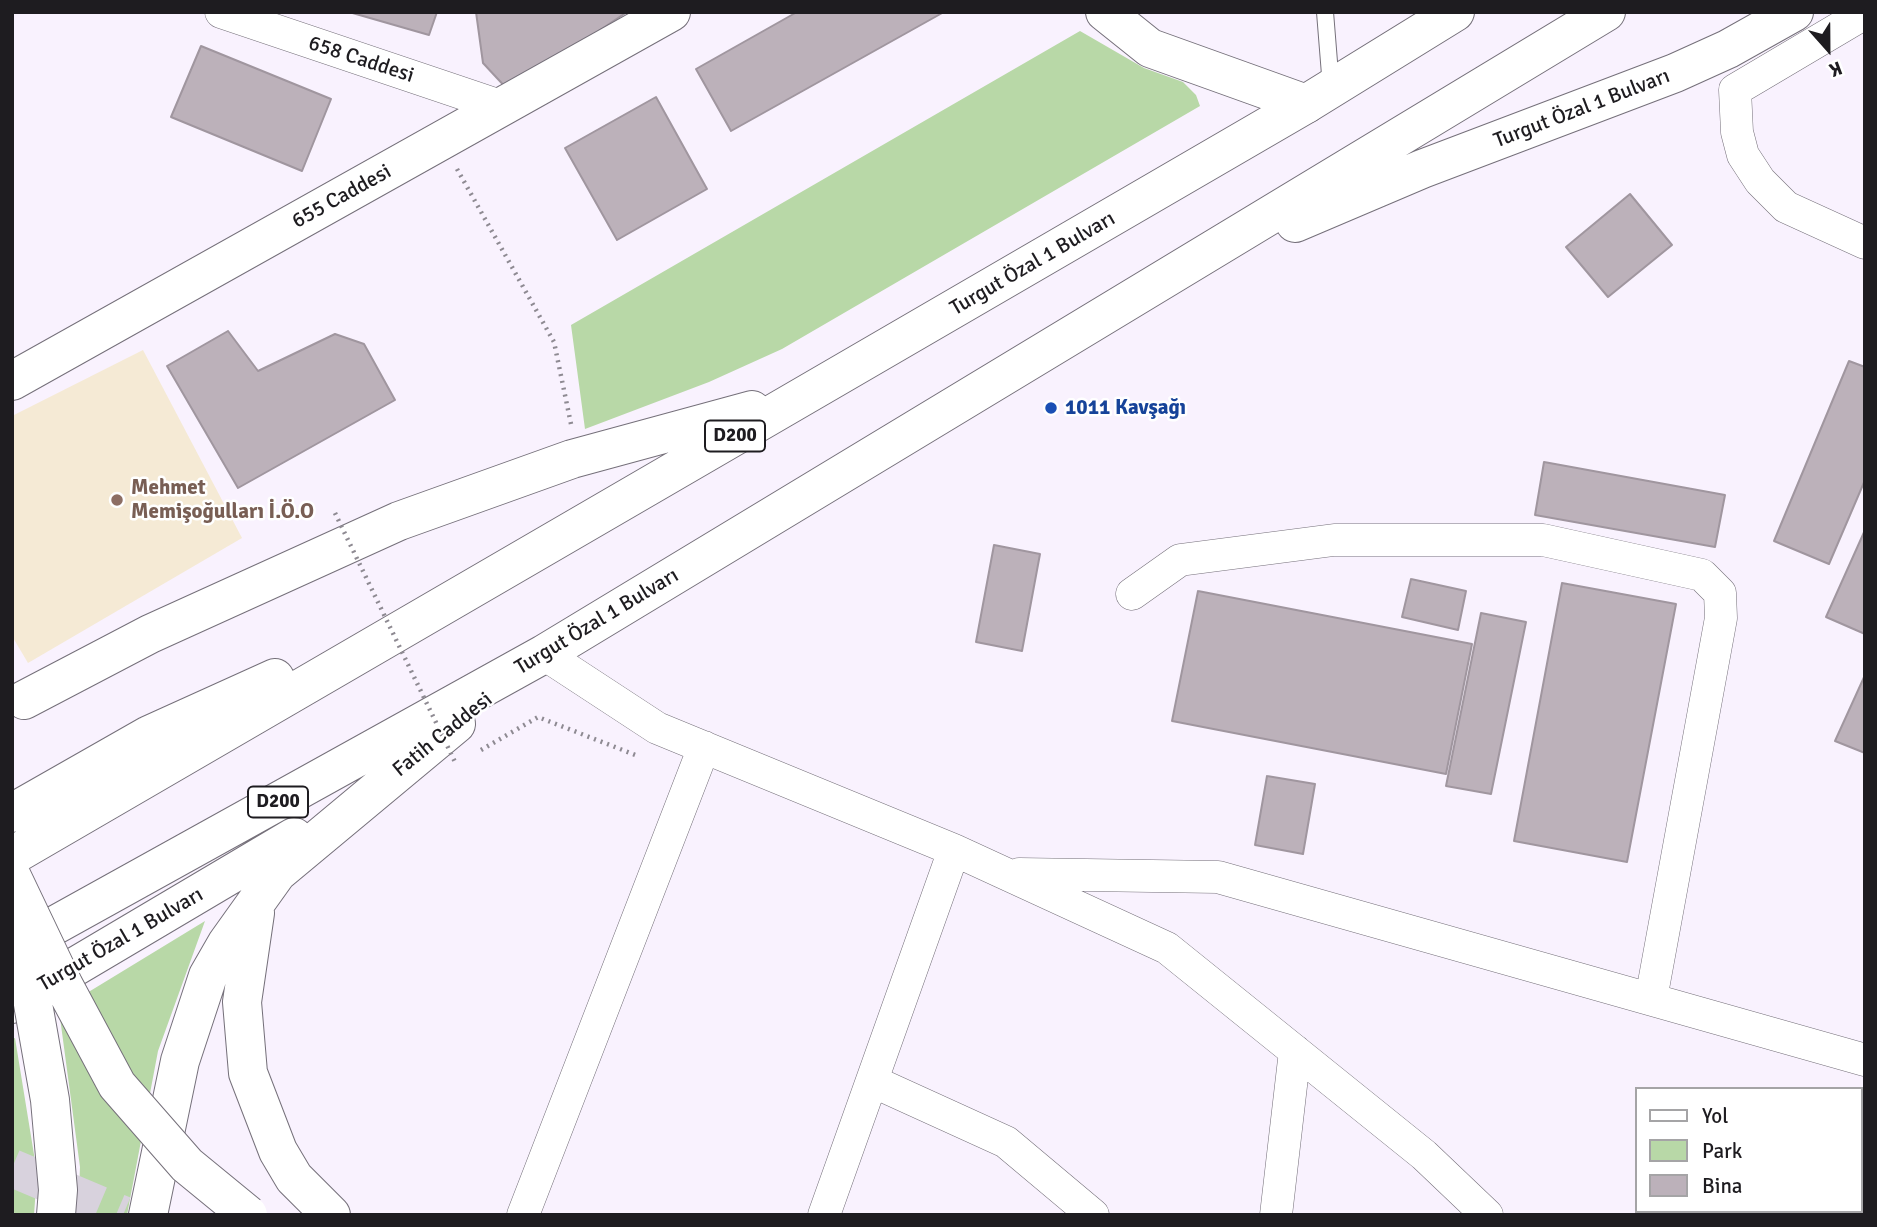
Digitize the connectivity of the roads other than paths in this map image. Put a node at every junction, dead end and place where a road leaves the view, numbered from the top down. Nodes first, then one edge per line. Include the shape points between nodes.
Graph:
1 (221, 12) edge
2 (671, 12) edge
3 (1105, 12) edge
4 (1325, 12) edge
5 (1455, 12) edge
6 (1606, 12) edge
7 (1794, 12) edge
8 (1865, 13) edge
9 (1319, 96) junction
10 (503, 107) junction
11 (1865, 243) edge
12 (1171, 276) junction
13 (12, 381) edge
14 (808, 395) junction
15 (461, 593) junction
16 (1132, 594) dead end
17 (544, 654) junction
18 (24, 700) dead end
19 (704, 747) junction
20 (374, 789) junction
21 (12, 813) edge
22 (954, 850) junction
23 (12, 856) edge
24 (1007, 874) junction
25 (12, 877) edge
26 (12, 889) edge
27 (257, 897) junction
28 (12, 949) edge
29 (1651, 999) junction
30 (12, 1004) edge
31 (1295, 1051) junction
32 (1863, 1054) edge
33 (872, 1081) junction
34 (56, 1215) edge
35 (148, 1215) edge
36 (248, 1215) edge
37 (331, 1215) edge
38 (523, 1215) edge
39 (824, 1215) edge
40 (1093, 1215) edge
41 (1276, 1215) edge
42 (1487, 1215) edge

1 - 10 street, 658 Caddesi
2 - 10 main road, 655 Caddesi
3 - 9 main road via 1150,48
4 - 9 lane
5 - 9 main road, Turgut Özal 1 Bulvarı / D200
6 - 12 main road, Turgut Özal 1 Bulvarı / D200
7 - 12 main road, Turgut Özal 1 Bulvarı via 1675,73 1422,169
8 - 11 street via 1735,90 1743,155 1760,181 1786,207
9 - 14 main road, Turgut Özal 1 Bulvarı / D200
10 - 13 main road, 655 Caddesi
12 - 17 main road, Turgut Özal 1 Bulvarı / D200
14 - 15 main road, Turgut Özal 1 Bulvarı / D200
14 - 18 main road via 572,459 398,521 150,634
15 - 21 main road, Turgut Özal 1 Bulvarı / D200 via 149,735
15 - 23 main road, Turgut Özal 1 Bulvarı / D200
16 - 29 street via 1180,560 1334,540 1544,540 1702,576 1720,593 1721,618
17 - 19 street via 657,728
17 - 20 main road, Fatih Caddesi / D200
17 - 28 main road, Turgut Özal 1 Bulvarı / D200
19 - 22 street
19 - 38 street
20 - 27 main road via 277,873
20 - 30 main road, Turgut Özal 1 Bulvarı / D200
22 - 24 street
22 - 33 street
24 - 29 street via 1218,877
24 - 31 street via 1167,948
25 - 36 main road, bridge via 117,1085 187,1165
26 - 34 main road, bridge via 50,1100
27 - 35 main road via 208,976 192,1020
27 - 37 main road via 242,1002 248,1073 293,1178
29 - 32 street
31 - 41 street
31 - 42 street via 1424,1155
33 - 39 street
33 - 40 street via 1006,1142

